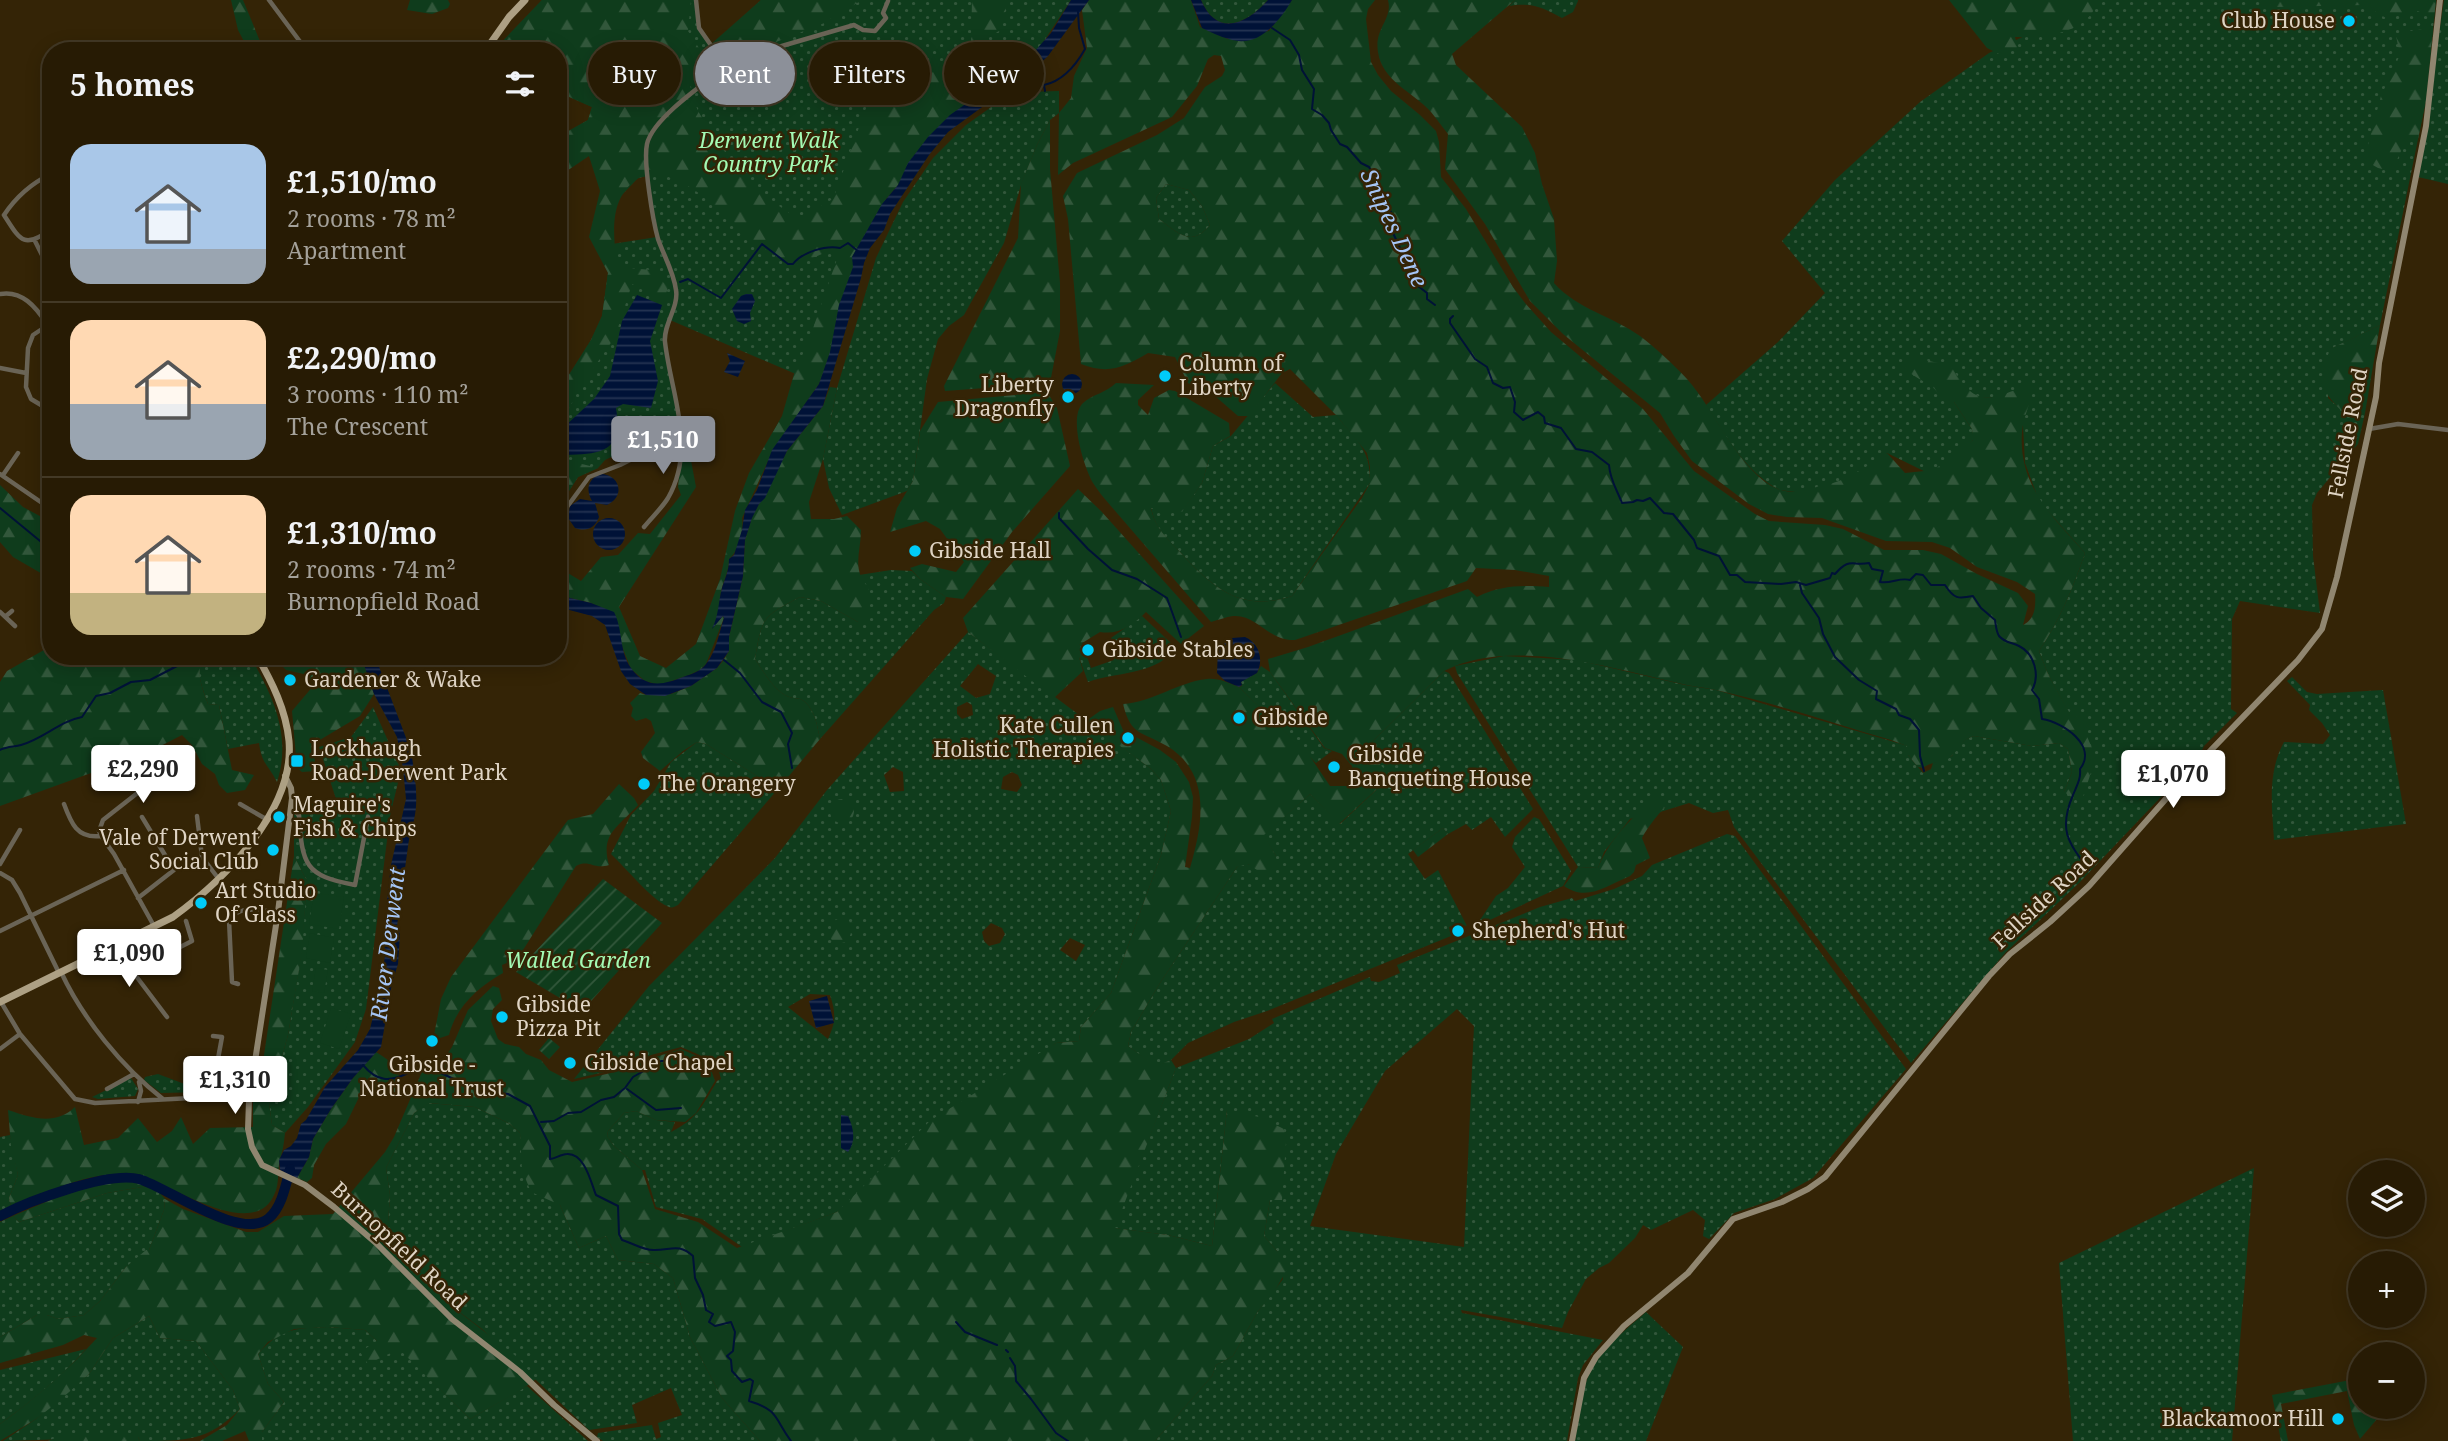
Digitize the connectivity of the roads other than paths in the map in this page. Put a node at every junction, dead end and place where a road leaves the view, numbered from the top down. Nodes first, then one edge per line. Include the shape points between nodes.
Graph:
1 (269, 0) edge
2 (525, 0) edge
3 (696, 0) edge
4 (2440, 0) edge
5 (888, 1) edge
6 (300, 42) edge
7 (492, 42) edge
8 (708, 42) edge
9 (795, 42) edge
10 (695, 90) edge
11 (42, 178) edge
12 (2, 216) edge
13 (42, 236) edge
14 (35, 241) junction
15 (42, 255) edge
16 (0, 294) edge
17 (42, 315) edge
18 (42, 328) edge
19 (0, 368) edge
20 (26, 373) junction
21 (42, 405) edge
22 (2370, 429) junction
23 (2448, 430) edge
24 (683, 433) junction
25 (18, 453) dead end
26 (1, 474) edge
27 (42, 503) edge
28 (567, 507) edge
29 (644, 527) dead end
30 (12, 611) dead end
31 (0, 612) edge
32 (6, 617) junction
33 (15, 626) dead end
34 (262, 665) edge
35 (168, 769) dead end
36 (285, 776) junction
37 (281, 790) junction
38 (292, 798) junction
39 (64, 804) dead end
40 (240, 804) dead end
41 (291, 807) junction
42 (197, 816) dead end
43 (142, 817) dead end
44 (368, 817) dead end
45 (266, 819) junction
46 (20, 830) dead end
47 (101, 836) junction
48 (0, 864) edge
49 (124, 870) junction
50 (0, 873) edge
51 (218, 878) junction
52 (138, 898) junction
53 (278, 912) junction
54 (31, 916) junction
55 (187, 921) dead end
56 (154, 926) junction
57 (0, 931) edge
58 (119, 944) junction
59 (133, 971) junction
60 (60, 973) junction
61 (238, 984) dead end
62 (0, 1002) edge
63 (167, 1017) dead end
64 (20, 1034) junction
65 (213, 1036) dead end
66 (0, 1049) edge
67 (134, 1074) junction
68 (139, 1081) junction
69 (107, 1089) dead end
70 (211, 1097) junction
71 (164, 1100) junction
72 (248, 1100) junction
73 (138, 1102) junction
74 (597, 1441) edge
75 (1572, 1441) edge

1 - 6 street
2 - 7 main road
3 - 8 street via 699,28
4 - 22 street, Fellside Road via 2426,126
5 - 9 street via 883,13 886,18 875,31 855,25
10 - 24 street via 656,127 647,144 653,219 677,292 665,338
11 - 12 street
12 - 14 street via 20,239
13 - 14 street
14 - 15 street
16 - 17 street via 26,299
18 - 20 street via 28,348
19 - 20 street
20 - 21 street via 30,398
22 - 23 street via 2398,424
22 - 75 street, Fellside Road via 2330,606 2317,636 2089,886 1989,976 1825,1177 1782,1202 1733,1219 1688,1273 1605,1346 1584,1378
24 - 28 street via 589,477
24 - 29 street via 678,475 667,499
25 - 26 street
26 - 27 street
30 - 32 street
31 - 32 street
32 - 33 street
34 - 36 main road via 285,720 289,742
35 - 47 street via 103,820
36 - 37 main road
36 - 38 street, Burnopfield Road
37 - 38 street
37 - 45 main road
38 - 41 street, Burnopfield Road
39 - 47 street via 80,834
40 - 45 street
41 - 44 street via 299,816 307,864 328,880 355,885
41 - 53 street, Burnopfield Road
42 - 51 street via 202,857
43 - 52 street via 174,870
45 - 51 main road via 240,858
46 - 48 street
47 - 49 street
49 - 52 street
49 - 54 street
50 - 54 street via 12,880
51 - 56 main road via 191,904
52 - 56 street
53 - 61 street via 243,910 229,920 232,982
53 - 72 street, Burnopfield Road
54 - 57 street
54 - 60 street
55 - 59 street via 192,941
56 - 58 main road
58 - 59 street
58 - 60 main road
59 - 63 street
60 - 62 main road
60 - 67 street via 74,1000
62 - 64 street
64 - 66 street
64 - 73 street via 75,1098 95,1103
65 - 70 street via 222,1037
67 - 68 street
67 - 69 street
68 - 71 street
68 - 73 street
70 - 71 street
70 - 72 street
71 - 73 street
72 - 74 street, Burnopfield Road via 248,1129 262,1165 305,1185 376,1243 452,1319

